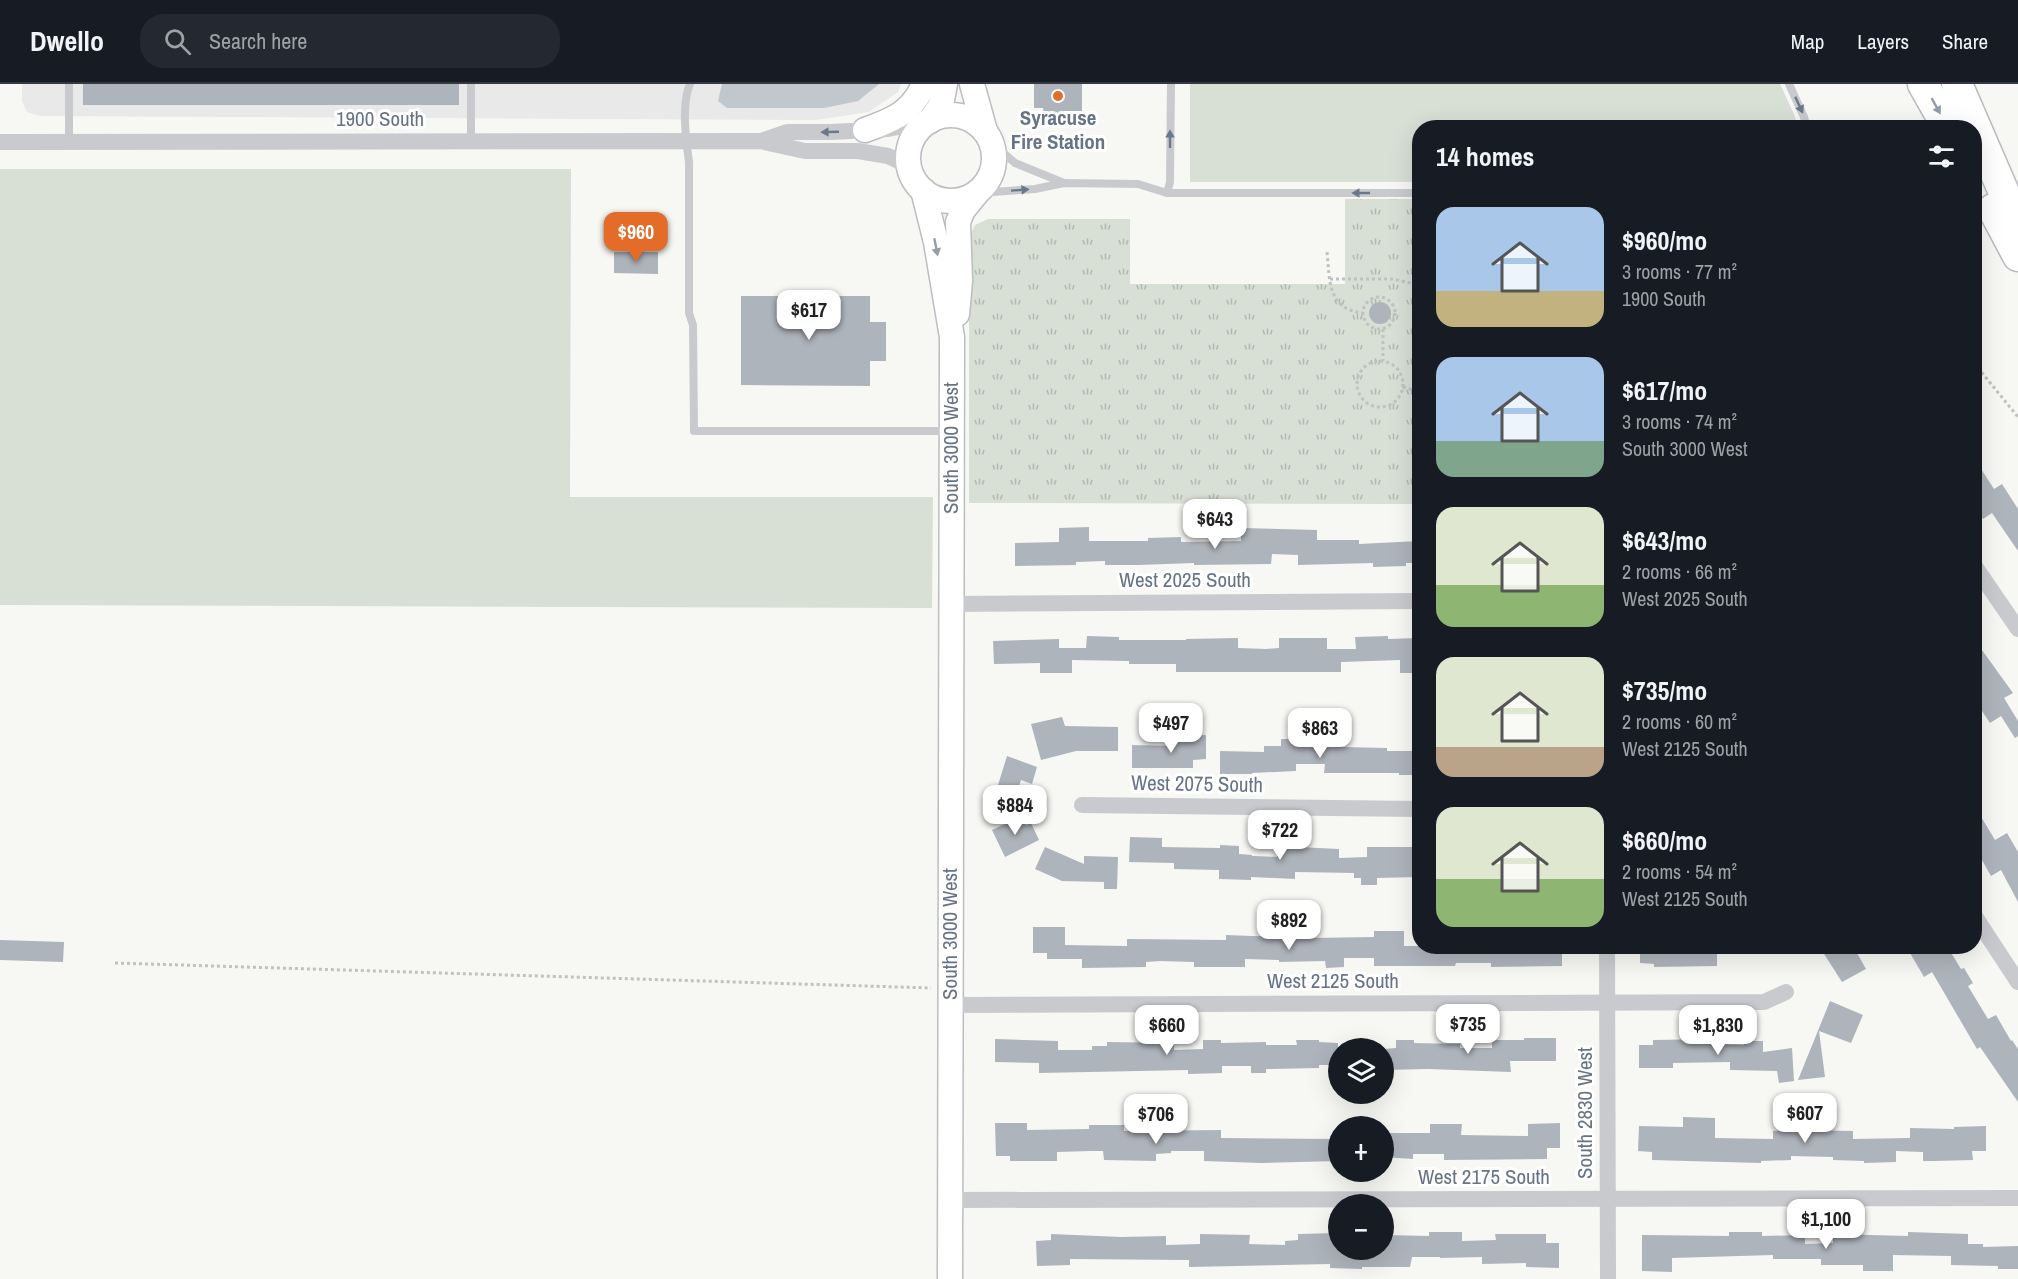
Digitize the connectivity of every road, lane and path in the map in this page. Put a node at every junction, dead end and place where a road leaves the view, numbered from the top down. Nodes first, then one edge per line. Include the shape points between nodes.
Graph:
1 (69, 84) edge
2 (471, 84) edge
3 (690, 84) edge
4 (924, 84) edge
5 (945, 84) edge
6 (972, 84) edge
7 (1171, 84) edge
8 (1789, 84) edge
9 (1923, 84) edge
10 (1957, 84) edge
11 (1805, 120) edge
12 (1943, 120) edge
13 (1973, 120) edge
14 (930, 121) junction
15 (865, 130) junction
16 (988, 137) junction
17 (686, 141) junction
18 (760, 141) junction
19 (0, 142) edge
20 (69, 142) junction
21 (471, 142) junction
22 (1982, 142) edge
23 (909, 166) junction
24 (1064, 183) junction
25 (923, 190) junction
26 (1982, 190) edge
27 (1167, 193) junction
28 (1412, 193) edge
29 (976, 194) junction
30 (2018, 225) edge
31 (1327, 252) dead end
32 (2018, 256) edge
33 (1330, 279) junction
34 (1412, 283) edge
35 (1364, 313) junction
36 (1383, 329) junction
37 (952, 337) junction
38 (1383, 361) junction
39 (1982, 373) edge
40 (1403, 387) junction
41 (1412, 389) edge
42 (2018, 417) edge
43 (951, 431) junction
44 (1982, 577) edge
45 (1412, 601) edge
46 (951, 604) junction
47 (2018, 629) edge
48 (1082, 805) dead end
49 (1412, 809) edge
50 (1982, 927) edge
51 (1606, 954) edge
52 (115, 963) dead end
53 (2018, 982) edge
54 (1786, 992) dead end
55 (950, 997) junction
56 (1607, 1003) junction
57 (2018, 1198) edge
58 (950, 1200) junction
59 (1607, 1200) junction
60 (950, 1279) edge
61 (1608, 1279) edge

1 - 20 lane
2 - 21 lane
3 - 17 lane via 686,93
4 - 15 street via 913,103 896,119
5 - 14 street via 941,105
6 - 16 street
27 -> 7 lane
8 -> 11 lane
9 -> 12 highway
10 - 13 highway
14 - 15 street
14 - 16 street via 941,116 959,116 976,123
14 - 23 street via 912,140
15 -> 18 street via 787,132
16 - 24 lane via 1015,163
16 - 29 street via 995,157 993,171
17 - 18 street, 1900 South
17 - 21 street, 1900 South
17 - 43 lane via 694,431
18 - 23 street via 805,151 858,151 888,156
19 - 20 street, 1900 South
20 - 21 street, 1900 South
22 - 30 highway
23 - 25 street
24 - 27 lane via 1138,184
29 -> 24 lane
25 - 29 street via 949,201
25 -> 37 street, South 3000 West
26 - 32 highway
28 -> 27 lane
29 - 37 street, South 3000 West via 958,222 960,281
31 - 33 path
33 - 34 path via 1393,279
33 - 35 path via 1338,303
35 - 36 path via 1368,325
35 - 36 path via 1365,305 1373,298 1389,300 1395,314
36 - 38 path
37 - 43 street, South 3000 West
38 - 40 path via 1398,370
38 - 40 path via 1368,365 1360,373 1357,385 1362,399 1385,407 1396,401
39 - 42 path
40 - 41 path
43 - 46 street, South 3000 West
44 - 47 street
45 - 46 street, West 2025 South
46 - 55 street, South 3000 West
48 - 49 street, West 2075 South
50 - 53 street
51 - 56 street, South 2830 West
52 - 55 path
54 - 56 street, West 2125 South via 1764,1002
55 - 56 street, West 2125 South
55 - 58 street, South 3000 West
56 - 59 street, South 2830 West
57 - 59 street, West 2175 South
58 - 59 street, West 2175 South
58 - 60 street, South 3000 West
59 - 61 street, South 2830 West

